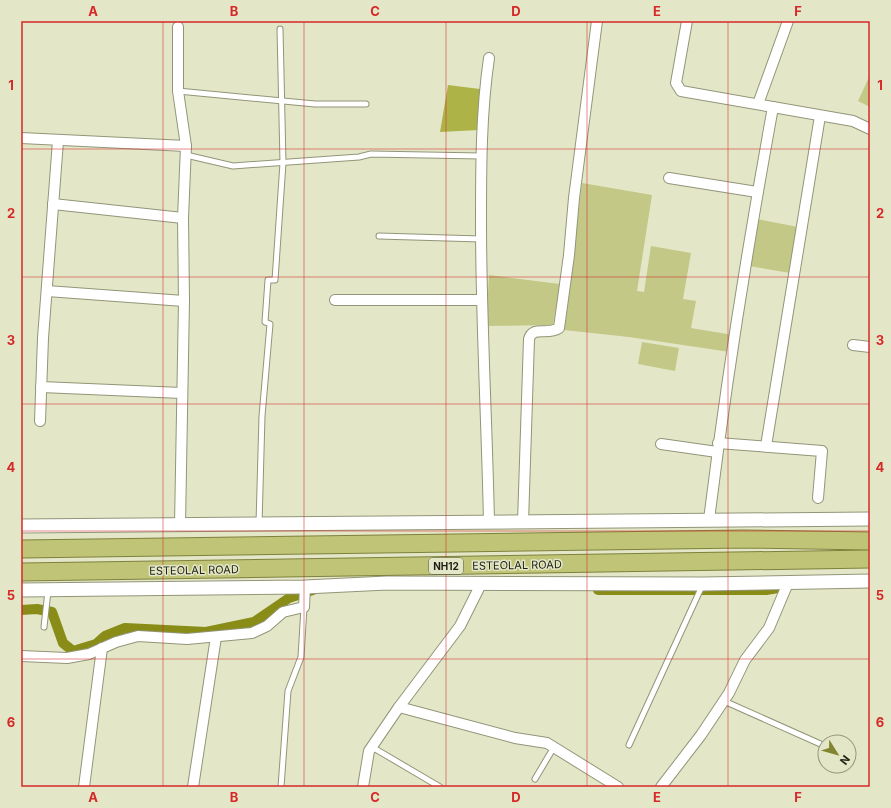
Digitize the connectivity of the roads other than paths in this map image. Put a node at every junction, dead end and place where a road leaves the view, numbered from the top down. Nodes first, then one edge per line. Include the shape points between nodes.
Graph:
1 (597, 21) edge
2 (687, 21) edge
3 (788, 21) edge
4 (178, 28) dead end
5 (280, 29) dead end
6 (489, 58) dead end
7 (178, 91) junction
8 (281, 101) junction
9 (366, 104) dead end
10 (758, 104) junction
11 (773, 107) junction
12 (820, 116) junction
13 (870, 129) edge
14 (21, 138) edge
15 (58, 141) junction
16 (186, 151) junction
17 (481, 156) junction
18 (283, 163) junction
19 (669, 178) dead end
20 (758, 192) junction
21 (53, 204) junction
22 (183, 218) junction
23 (379, 236) dead end
24 (481, 239) junction
25 (47, 291) junction
26 (335, 300) dead end
27 (481, 300) junction
28 (184, 301) junction
29 (853, 345) dead end
30 (870, 347) edge
31 (41, 388) junction
32 (182, 393) junction
33 (40, 421) dead end
34 (661, 444) dead end
35 (766, 446) junction
36 (718, 447) junction
37 (818, 498) dead end
38 (870, 518) edge
39 (709, 520) junction
40 (489, 522) junction
41 (523, 522) junction
42 (259, 525) junction
43 (21, 526) edge
44 (180, 526) junction
45 (867, 541) edge
46 (182, 548) junction
47 (21, 549) edge
48 (866, 559) edge
49 (181, 570) junction
50 (21, 572) edge
51 (870, 582) edge
52 (788, 583) junction
53 (703, 584) junction
54 (479, 588) junction
55 (21, 590) edge
56 (48, 596) junction
57 (304, 598) junction
58 (44, 627) dead end
59 (216, 638) junction
60 (102, 648) junction
61 (21, 656) edge
62 (724, 701) junction
63 (399, 707) junction
64 (817, 742) edge
65 (629, 745) dead end
66 (372, 747) junction
67 (554, 748) junction
68 (535, 779) dead end
69 (84, 787) edge
70 (193, 787) edge
71 (281, 787) edge
72 (363, 787) edge
73 (440, 787) edge
74 (618, 787) edge
75 (661, 787) edge

1 - 41 street via 559,328 553,332 534,331 529,339
2 - 10 street via 676,83 681,91
3 - 10 street
4 - 7 street
5 - 8 lane
6 - 17 street via 484,90
7 - 8 lane
7 - 16 street
8 - 9 lane
8 - 18 lane
10 - 11 street
11 - 12 street
11 - 20 street
12 - 13 street via 853,121
12 - 35 street
14 - 15 street
15 - 16 street
15 - 21 street
16 - 18 lane via 233,166
16 - 22 street
17 - 18 lane via 372,154
17 - 24 street
18 - 42 lane via 275,280 268,280 265,322 270,324 262,416
19 - 20 street
20 - 36 street
21 - 22 street
21 - 25 street
22 - 28 street
23 - 24 lane
24 - 27 street
25 - 28 street
25 - 31 street
26 - 27 street
27 - 40 street
28 - 32 street
29 - 30 street
31 - 32 street
31 - 33 street
32 - 44 street
34 - 36 street
35 - 36 street
35 - 37 street via 822,451
36 - 39 street
38 - 39 street
39 - 41 street
40 - 41 street
40 - 42 street
42 - 44 street
43 - 44 street
45 - 46 highway, ESTEOLAL ROAD / NH12 via 743,539
45 - 48 highway
46 - 47 highway, ESTEOLAL ROAD / NH12
46 - 49 highway
48 - 49 highway, ESTEOLAL ROAD / NH12
49 - 50 highway, ESTEOLAL ROAD / NH12
51 - 52 street
52 - 53 street
52 - 62 street via 769,628 745,660
53 - 54 street
53 - 65 lane
54 - 57 street via 387,583
54 - 63 street via 460,626
55 - 56 street
56 - 57 street
56 - 58 lane
57 - 59 street via 267,626 252,633
57 - 71 lane via 301,656 288,691
59 - 60 street via 138,636
59 - 70 street
60 - 61 street via 89,654 67,658
60 - 69 street
62 - 64 lane
62 - 75 street
63 - 66 street
63 - 67 street via 515,738 547,743
66 - 72 street
66 - 73 lane
67 - 68 lane
67 - 74 street

